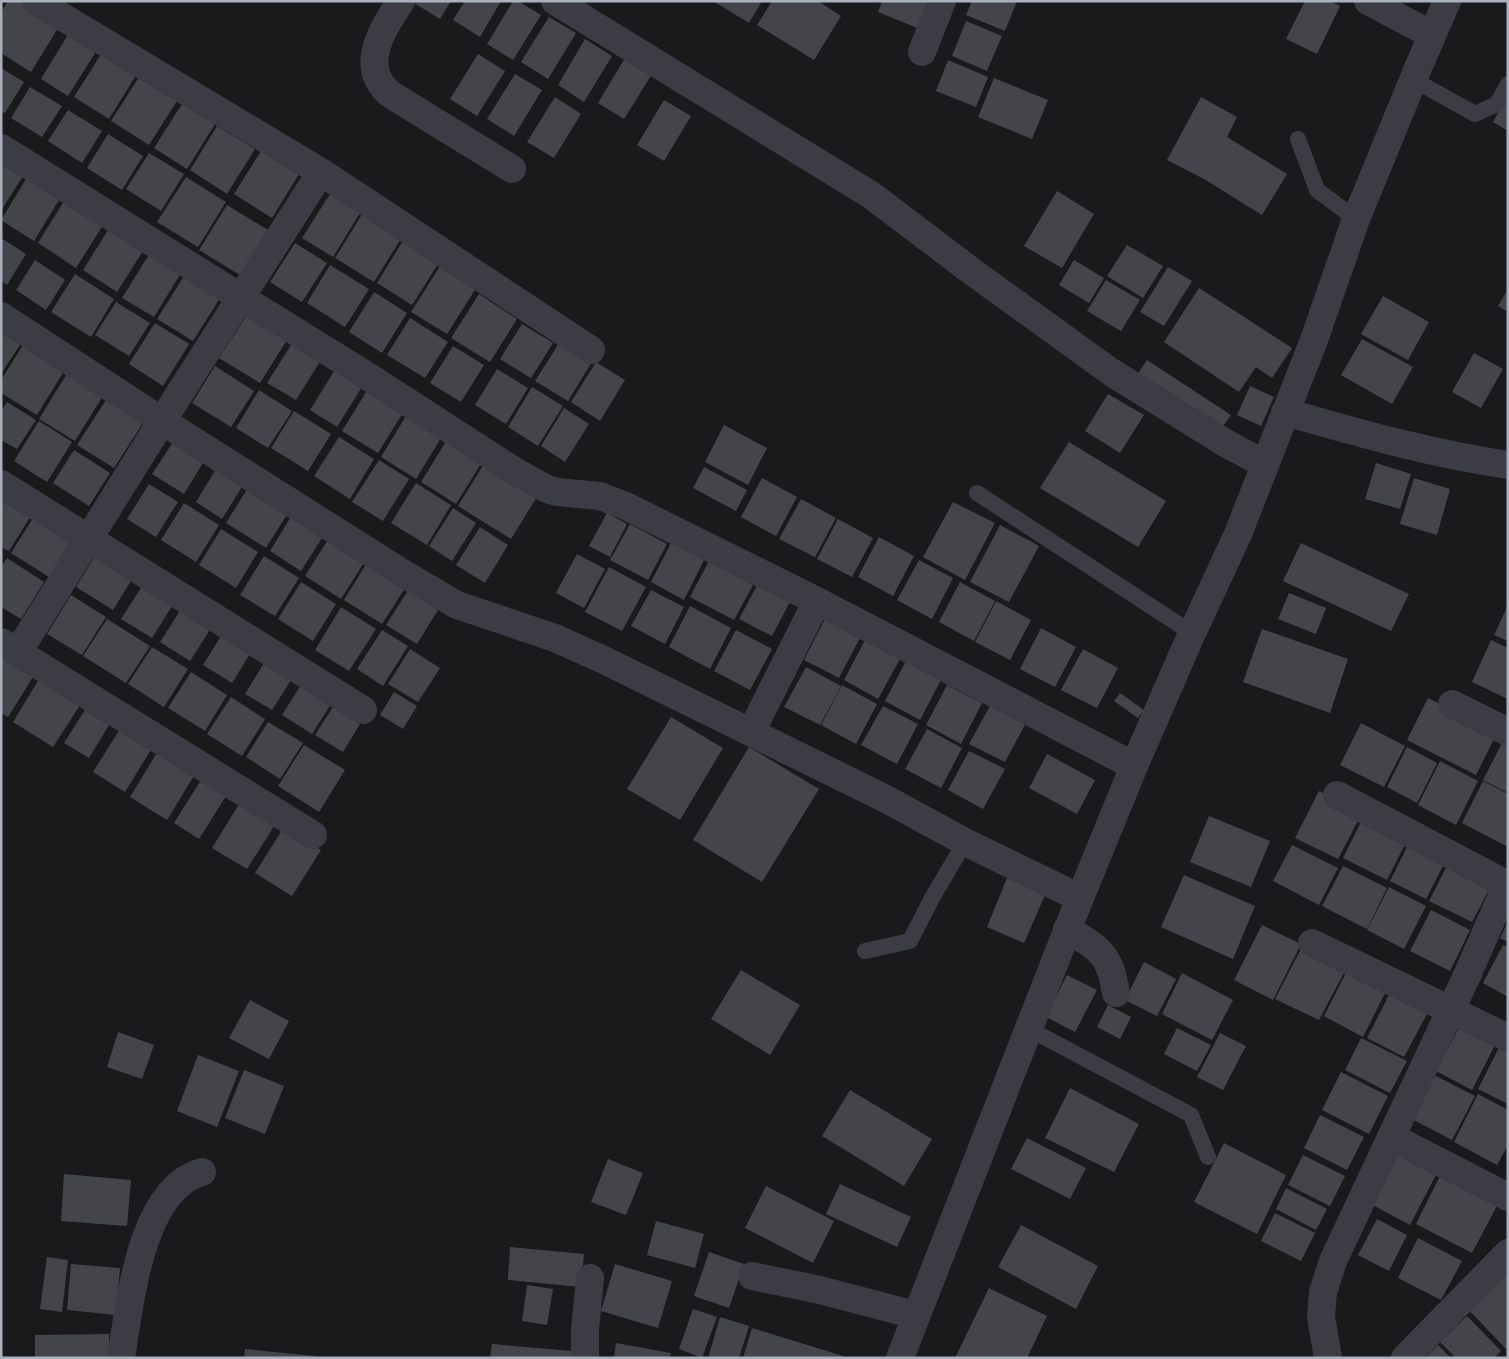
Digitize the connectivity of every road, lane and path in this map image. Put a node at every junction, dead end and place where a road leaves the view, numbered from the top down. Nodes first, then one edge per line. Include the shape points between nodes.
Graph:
1 (36, 1) edge
2 (400, 1) edge
3 (555, 1) edge
4 (942, 1) edge
5 (1368, 1) edge
6 (1447, 1) edge
7 (1432, 35) junction
8 (922, 52) dead end
9 (1414, 80) junction
10 (1508, 84) edge
11 (1298, 139) dead end
12 (1, 148) edge
13 (512, 169) dead end
14 (320, 172) junction
15 (1356, 220) junction
16 (242, 297) junction
17 (1, 316) edge
18 (591, 350) dead end
19 (1285, 412) junction
20 (162, 421) junction
21 (1265, 464) junction
22 (1508, 465) edge
23 (1, 484) edge
24 (977, 493) dead end
25 (90, 539) junction
26 (817, 601) junction
27 (1192, 633) junction
28 (10, 647) edge
29 (1452, 704) dead end
30 (363, 710) dead end
31 (751, 732) junction
32 (1508, 732) edge
33 (1134, 766) junction
34 (1337, 795) dead end
35 (312, 835) dead end
36 (965, 842) junction
37 (1508, 884) edge
38 (1080, 898) junction
39 (1067, 929) junction
40 (1312, 943) dead end
41 (865, 951) dead end
42 (1116, 993) dead end
43 (1450, 1011) junction
44 (1029, 1029) junction
45 (1508, 1038) edge
46 (1391, 1137) junction
47 (1208, 1157) dead end
48 (202, 1172) dead end
49 (1508, 1197) edge
50 (1508, 1253) edge
51 (752, 1276) dead end
52 (590, 1278) dead end
53 (915, 1315) junction
54 (121, 1358) edge
55 (585, 1358) edge
56 (900, 1358) edge
57 (1328, 1358) edge
58 (1405, 1358) edge

1 - 14 street
2 - 13 street via 373,57 380,86
3 - 21 street via 871,195 1112,372
4 - 8 street
5 - 7 street
6 - 7 street
7 - 9 street
9 - 10 lane via 1475,114 1497,104
9 - 15 street
11 - 15 lane via 1317,190
12 - 16 street
14 - 16 street
14 - 18 street
15 - 19 street
16 - 20 street
16 - 26 street via 547,490 600,496 626,506
17 - 20 street
19 - 21 street
19 - 22 street via 1376,438
20 - 25 street
20 - 31 street via 457,605 555,638
21 - 27 street via 1238,534
23 - 25 street
24 - 27 lane
25 - 28 street
25 - 30 street
26 - 31 street
26 - 33 street
27 - 33 street
28 - 35 street
29 - 32 street
31 - 36 street
33 - 38 street
34 - 37 street
36 - 38 street
36 - 41 lane via 910,942
37 - 43 street
38 - 39 street
39 - 42 street via 1098,949 1105,958
39 - 44 street
40 - 43 street
43 - 45 street
43 - 46 street
44 - 47 lane via 1191,1115
44 - 53 street
46 - 49 street
46 - 57 street via 1333,1261 1323,1292 1321,1317
48 - 54 street via 189,1175 156,1214 142,1248
50 - 58 street
51 - 53 street
52 - 55 street via 584,1330
53 - 56 street

